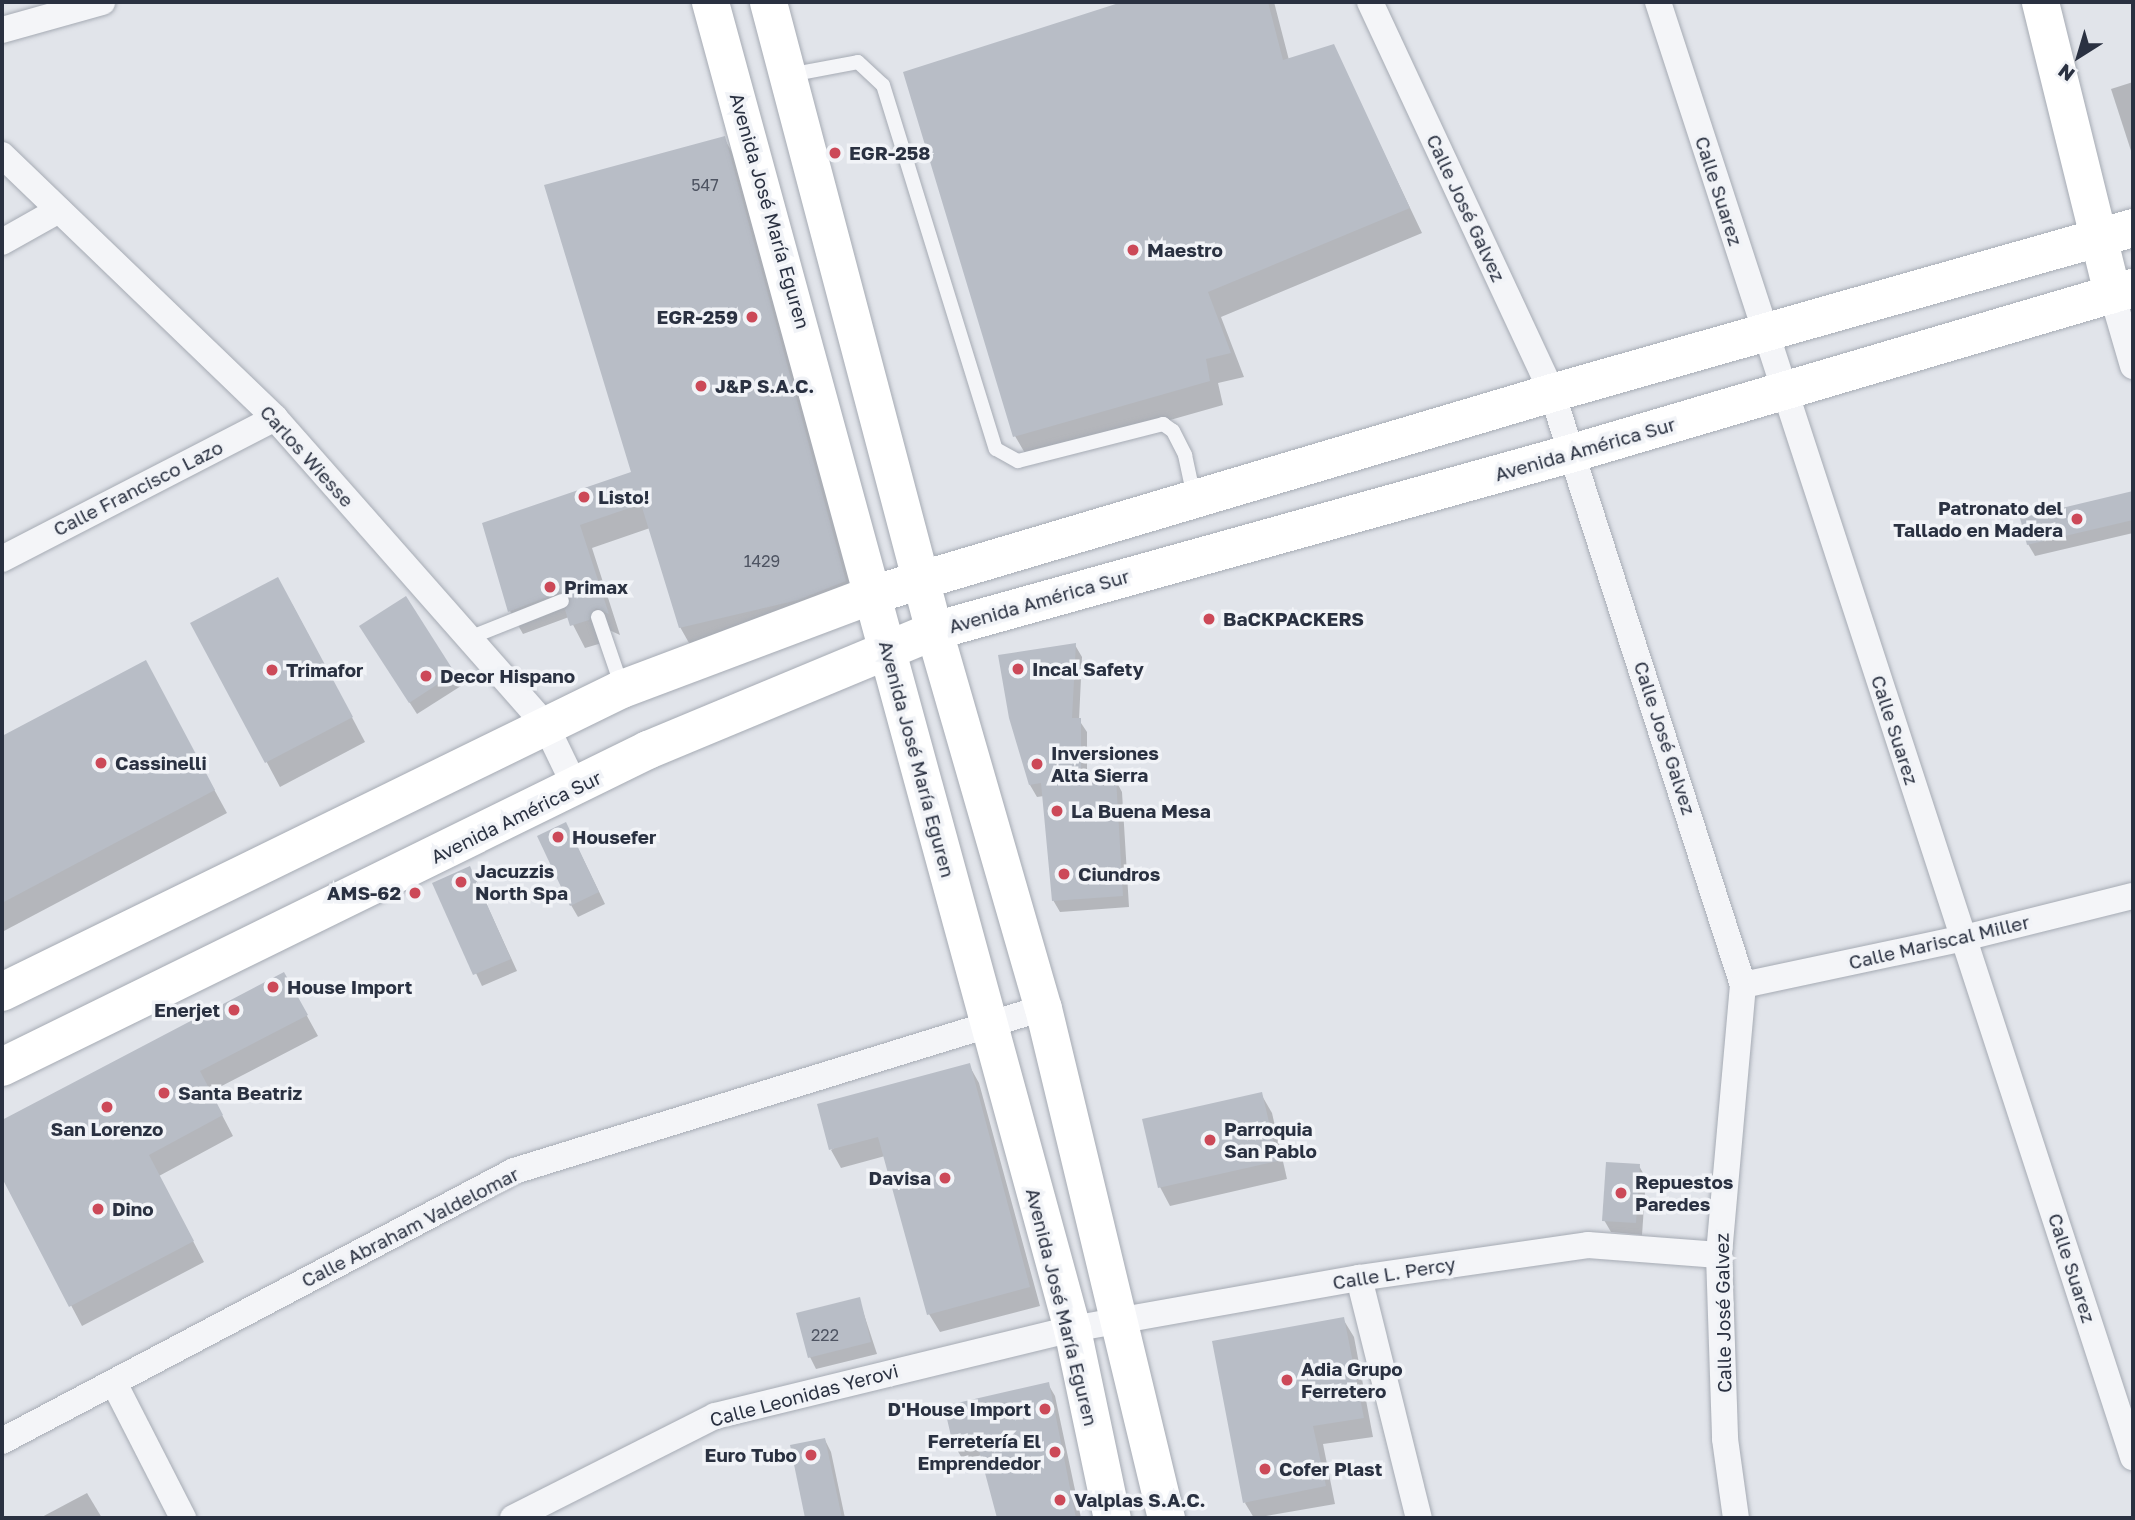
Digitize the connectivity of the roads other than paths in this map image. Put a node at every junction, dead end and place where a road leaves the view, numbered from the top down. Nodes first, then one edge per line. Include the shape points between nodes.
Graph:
1 (102, 2) edge
2 (710, 2) edge
3 (768, 2) edge
4 (1370, 2) edge
5 (1658, 2) edge
6 (2040, 2) edge
7 (2, 30) edge
8 (788, 75) junction
9 (807, 140) junction
10 (755, 154) junction
11 (2, 155) edge
12 (59, 209) junction
13 (2116, 233) edge
14 (2, 242) edge
15 (2123, 291) edge
16 (1765, 332) junction
17 (2133, 366) edge
18 (1782, 391) junction
19 (1552, 393) junction
20 (275, 418) junction
21 (1573, 453) junction
22 (1177, 504) junction
23 (2, 559) edge
24 (1177, 561) junction
25 (923, 580) junction
26 (875, 594) junction
27 (562, 601) dead end
28 (598, 617) dead end
29 (934, 631) junction
30 (469, 638) junction
31 (888, 650) junction
32 (622, 689) junction
33 (545, 724) junction
34 (576, 788) junction
35 (2133, 895) edge
36 (1964, 938) junction
37 (1743, 985) junction
38 (2, 992) edge
39 (1043, 1008) junction
40 (987, 1022) junction
41 (2, 1067) edge
42 (1092, 1204) junction
43 (1040, 1216) junction
44 (1719, 1255) junction
45 (1359, 1278) junction
46 (1121, 1323) junction
47 (1072, 1329) junction
48 (114, 1383) junction
49 (2, 1441) edge
50 (2133, 1457) edge
51 (183, 1518) edge
52 (513, 1518) edge
53 (1112, 1518) edge
54 (1166, 1518) edge
55 (1419, 1518) edge
56 (1735, 1518) edge

1 - 7 street
2 - 10 main road, Avenida José María Eguren
3 - 8 main road
4 - 19 street, Calle José Galvez
5 - 16 street, Calle Suarez
6 - 13 main road
8 - 9 main road
8 - 22 lane via 858,62 883,85 996,449 1018,461 1163,424 1173,430 1185,455
9 - 10 main road
9 - 25 main road
10 - 26 main road, Avenida José María Eguren
11 - 12 street, Carlos Wiesse
12 - 14 street
12 - 20 street, Carlos Wiesse
13 - 15 main road
13 - 16 main road
15 - 17 street
15 - 18 main road, Avenida América Sur
16 - 18 street, Calle Suarez
16 - 19 main road
18 - 21 main road, Avenida América Sur
18 - 36 street, Calle Suarez
19 - 21 street, Calle José Galvez
19 - 22 main road
20 - 23 street, Calle Francisco Lazo
20 - 30 street, Carlos Wiesse
21 - 24 main road, Avenida América Sur
21 - 37 street, Calle José Galvez
22 - 24 main road
22 - 25 main road
24 - 29 main road, Avenida América Sur
25 - 26 main road
25 - 29 main road
26 - 31 main road, Avenida José María Eguren
26 - 32 main road
27 - 30 lane
28 - 32 lane
29 - 31 main road, Avenida América Sur
29 - 39 main road
30 - 33 street, Carlos Wiesse
31 - 34 main road, Avenida América Sur via 648,750
31 - 40 main road, Avenida José María Eguren
32 - 33 main road via 591,707
33 - 34 street, Carlos Wiesse
33 - 38 main road
34 - 41 main road, Avenida América Sur
35 - 36 street, Calle Mariscal Miller
36 - 37 street, Calle Mariscal Miller
36 - 50 street, Calle Suarez
37 - 44 street, Calle José Galvez
39 - 40 street, Calle Abraham Valdelomar
39 - 42 main road
40 - 43 main road, Avenida José María Eguren
40 - 48 street, Calle Abraham Valdelomar via 514,1171
42 - 43 main road
42 - 46 main road
43 - 47 main road, Avenida José María Eguren
44 - 45 street, Calle L. Percy via 1588,1245
44 - 56 street, Calle José Galvez via 1725,1439
45 - 46 street, Calle L. Percy
45 - 55 street
46 - 47 street, Calle L. Percy
46 - 54 main road
47 - 52 street, Calle Leonidas Yerovi via 715,1416
47 - 53 main road, Avenida José María Eguren
48 - 49 street, Calle Abraham Valdelomar
48 - 51 street

